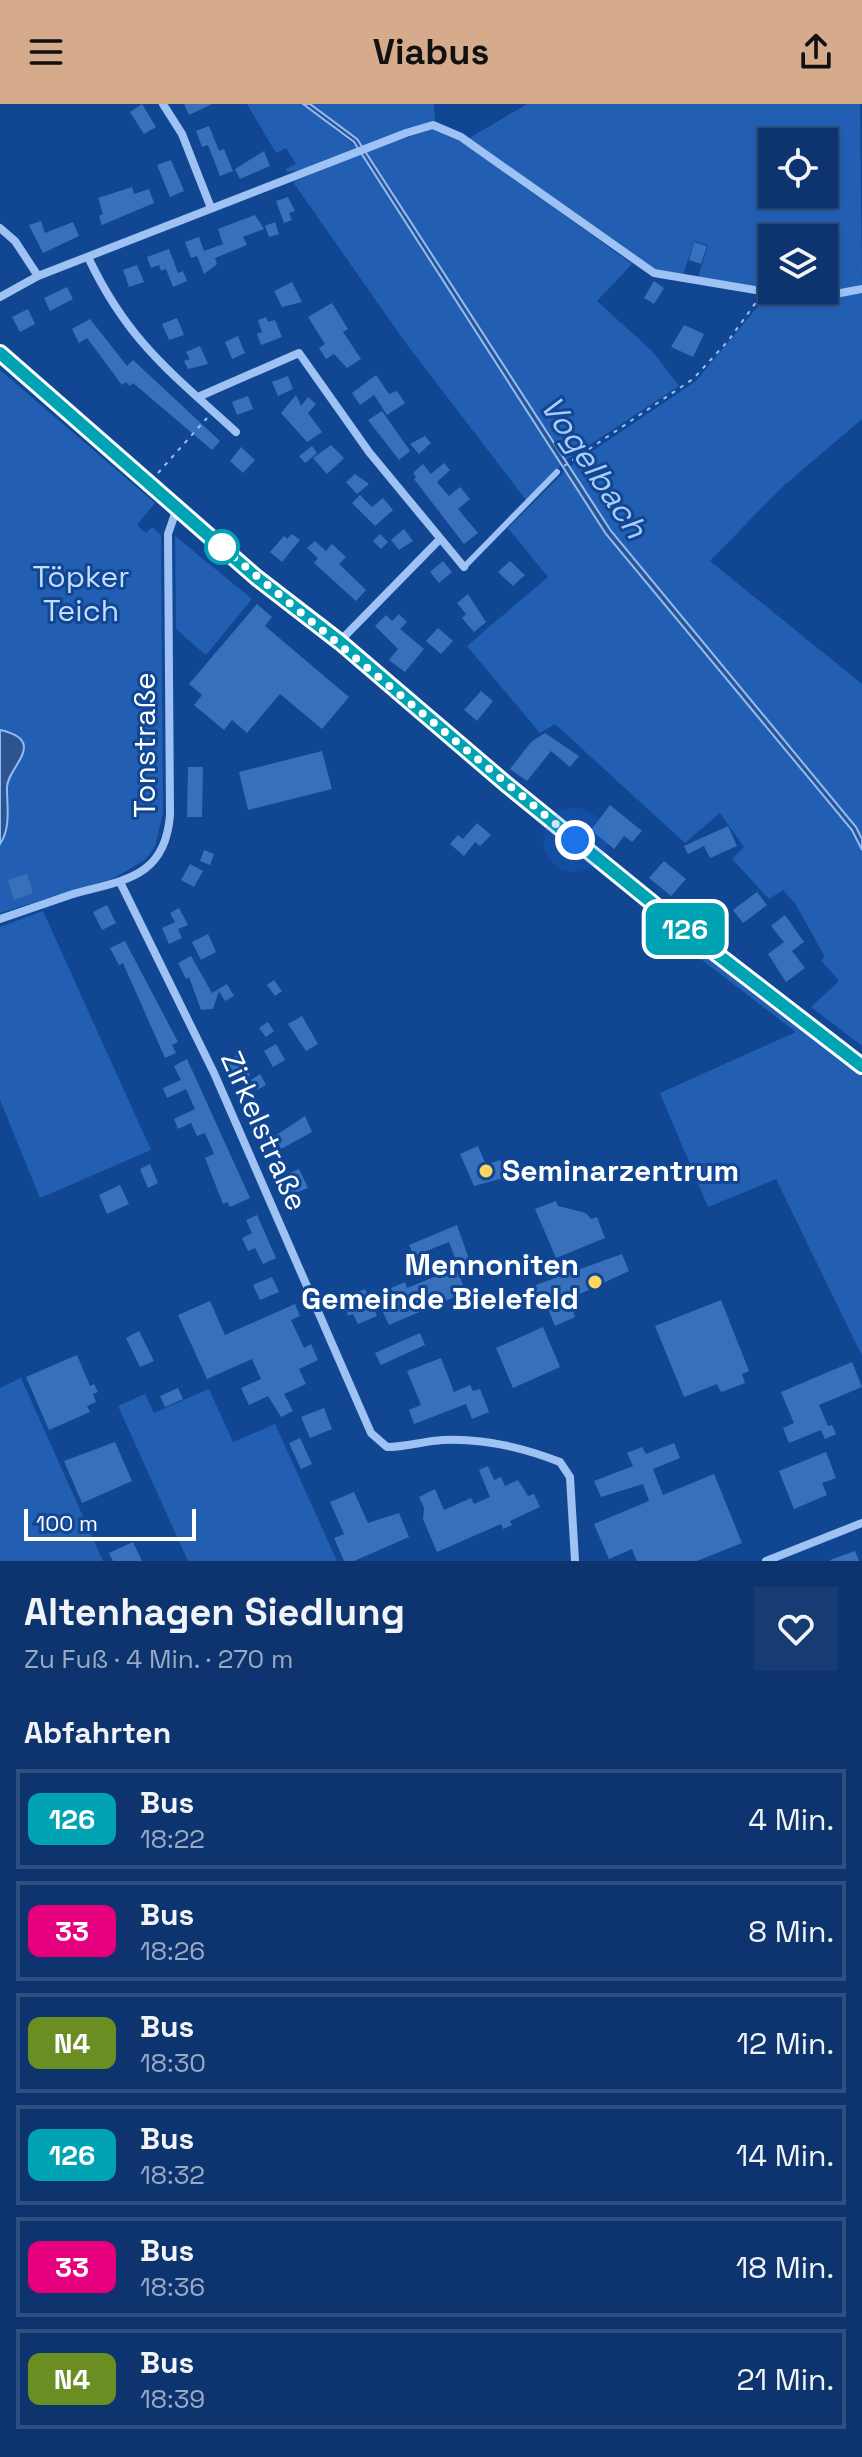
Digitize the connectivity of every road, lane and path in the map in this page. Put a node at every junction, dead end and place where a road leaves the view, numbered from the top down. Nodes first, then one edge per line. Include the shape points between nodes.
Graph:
1 (163, 104) edge
2 (211, 208) junction
3 (0, 228) edge
4 (88, 257) junction
5 (38, 276) junction
6 (862, 289) edge
7 (758, 292) edge
8 (838, 294) edge
9 (758, 295) edge
10 (0, 297) edge
11 (0, 353) edge
12 (198, 397) junction
13 (214, 412) junction
14 (236, 432) dead end
15 (570, 461) dead end
16 (557, 472) dead end
17 (157, 475) dead end
18 (177, 508) junction
19 (440, 539) junction
20 (464, 567) joint
21 (340, 642) junction
22 (120, 882) junction
23 (0, 919) edge
24 (862, 1066) edge
25 (862, 1523) edge
26 (791, 1550) junction
27 (575, 1561) edge
28 (766, 1561) edge
29 (796, 1561) edge

1 - 2 street via 182,134
2 - 4 street
2 - 7 street via 433,125 654,273
3 - 5 street
4 - 5 street
4 - 12 street via 127,328
5 - 10 street
6 - 8 street
9 - 15 path via 728,341 693,379
11 - 18 main road
12 - 13 street
12 - 19 street via 299,353 369,452
13 - 14 street
13 - 17 path
16 - 20 lane
18 - 21 main road
18 - 22 street, Tonstraße via 168,534 168,834 153,863
19 - 20 street
19 - 21 street
21 - 24 main road via 506,784
22 - 23 street, Tonstraße
22 - 27 street, Zirkelstraße via 214,1073 371,1433 387,1447 468,1441 560,1462 570,1477
25 - 26 street
26 - 28 street
26 - 29 street

